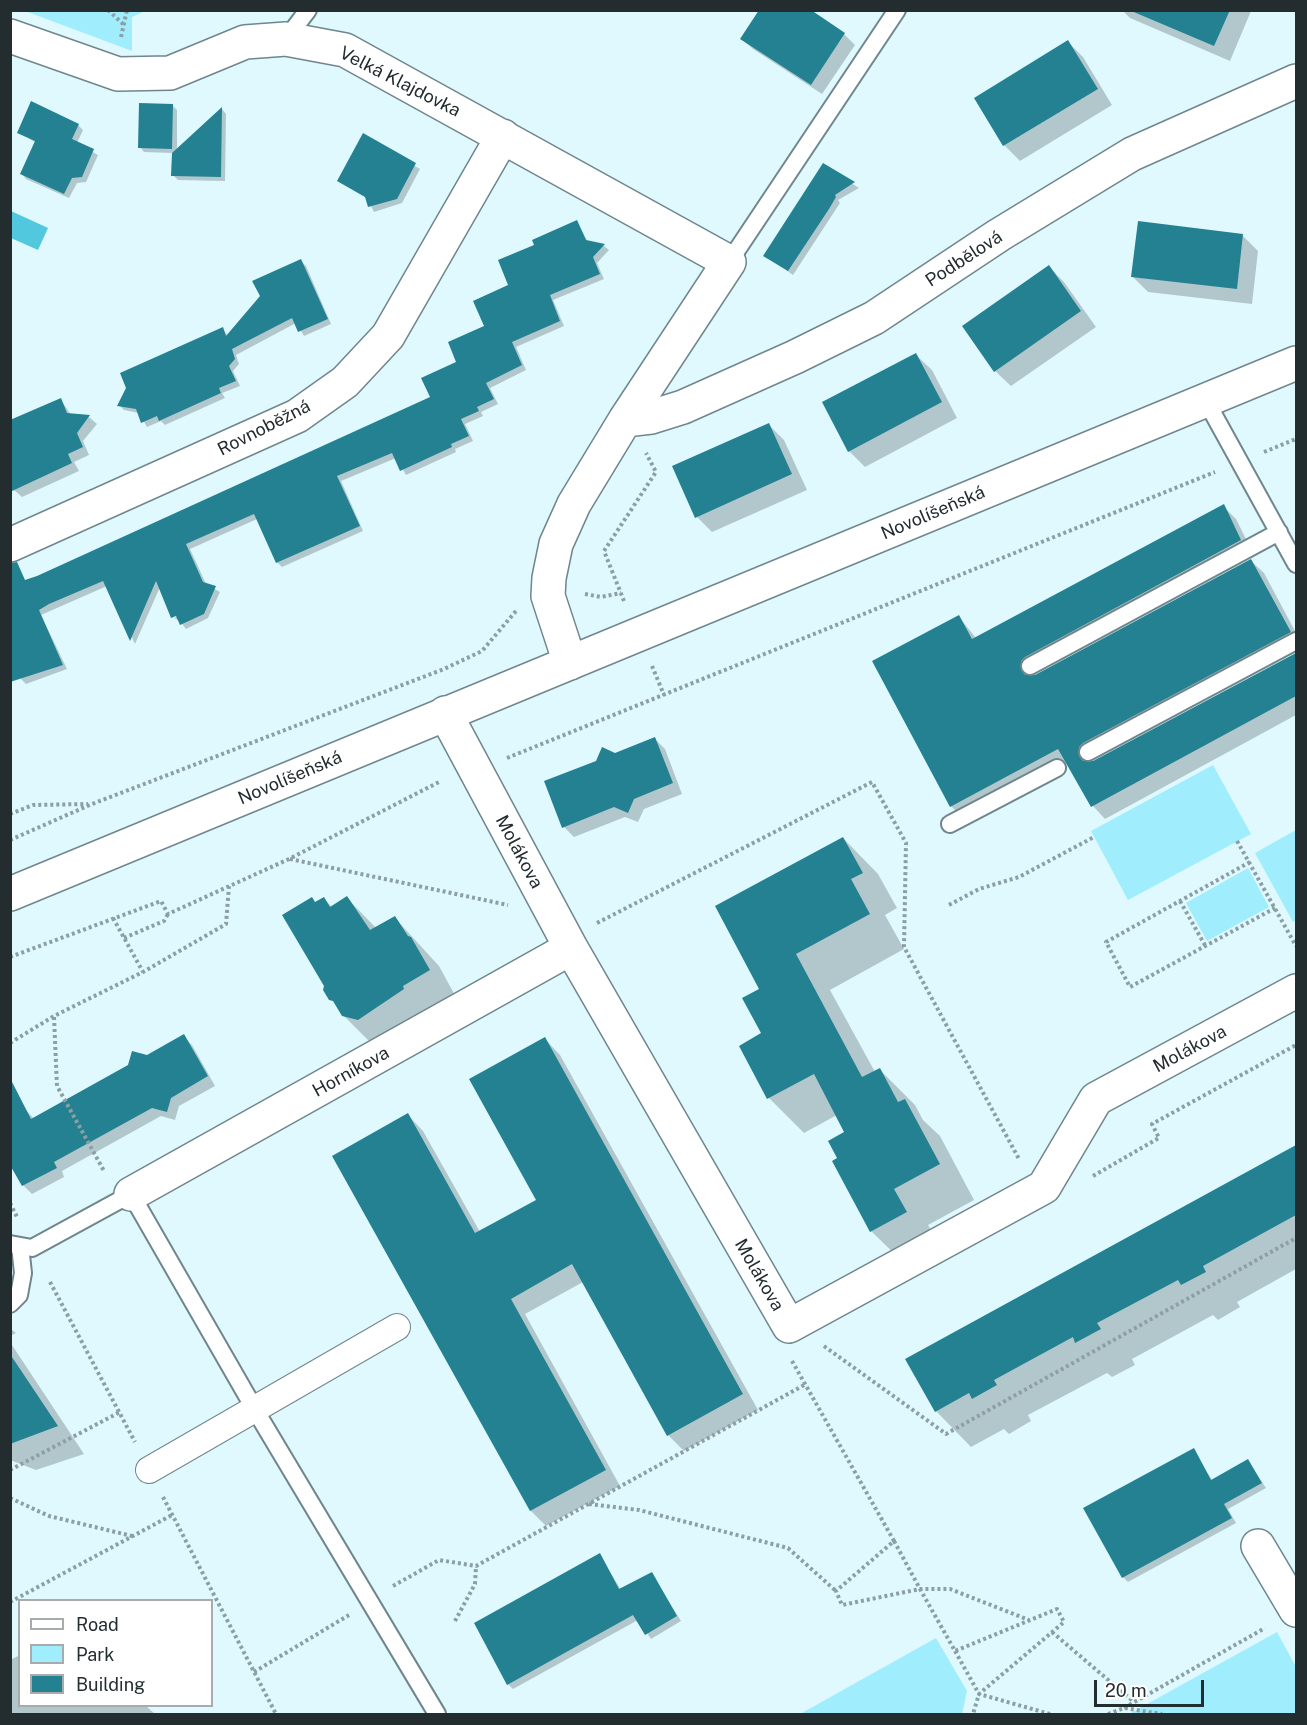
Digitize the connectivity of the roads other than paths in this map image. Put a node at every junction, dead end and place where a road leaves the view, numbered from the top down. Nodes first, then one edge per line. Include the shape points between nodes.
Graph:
1 (309, 10) edge
2 (897, 10) edge
3 (10, 36) edge
4 (286, 39) junction
5 (1296, 81) edge
6 (503, 136) junction
7 (729, 262) junction
8 (1296, 363) edge
9 (1206, 399) junction
10 (638, 418) junction
11 (1279, 532) junction
12 (10, 545) edge
13 (1296, 564) edge
14 (1296, 641) edge
15 (570, 663) junction
16 (1030, 666) dead end
17 (445, 713) junction
18 (1088, 752) dead end
19 (1057, 768) dead end
20 (950, 824) dead end
21 (10, 894) edge
22 (571, 948) junction
23 (1296, 991) edge
24 (126, 1197) junction
25 (21, 1246) edge
26 (10, 1304) edge
27 (397, 1327) dead end
28 (254, 1408) junction
29 (150, 1470) road end
30 (1258, 1546) dead end
31 (1284, 1617) edge
32 (437, 1714) edge

1 - 4 lane
2 - 7 lane
3 - 4 street, Velká Klajdovka via 118,74 170,73 245,42
4 - 6 street, Velká Klajdovka via 345,50
5 - 10 street, Podbělová via 1132,154 874,318 683,407
6 - 7 street, Velká Klajdovka
6 - 12 street, Rovnoběžná via 388,336 345,382 297,416
7 - 10 street
8 - 9 street, Novolíšeňská
9 - 11 lane
9 - 15 street, Novolíšeňská
10 - 15 street via 564,524 556,544 548,596
11 - 13 lane
11 - 16 lane
14 - 18 lane
15 - 17 street, Novolíšeňská
17 - 21 street, Novolíšeňská
17 - 22 street, Molákova
19 - 20 lane
22 - 23 street, Molákova via 789,1326 1044,1187 1096,1100
22 - 24 street, Horníkova
24 - 25 lane
24 - 28 lane
25 - 26 lane via 23,1273 19,1294
27 - 28 street
28 - 29 street
28 - 32 lane
30 - 31 street

